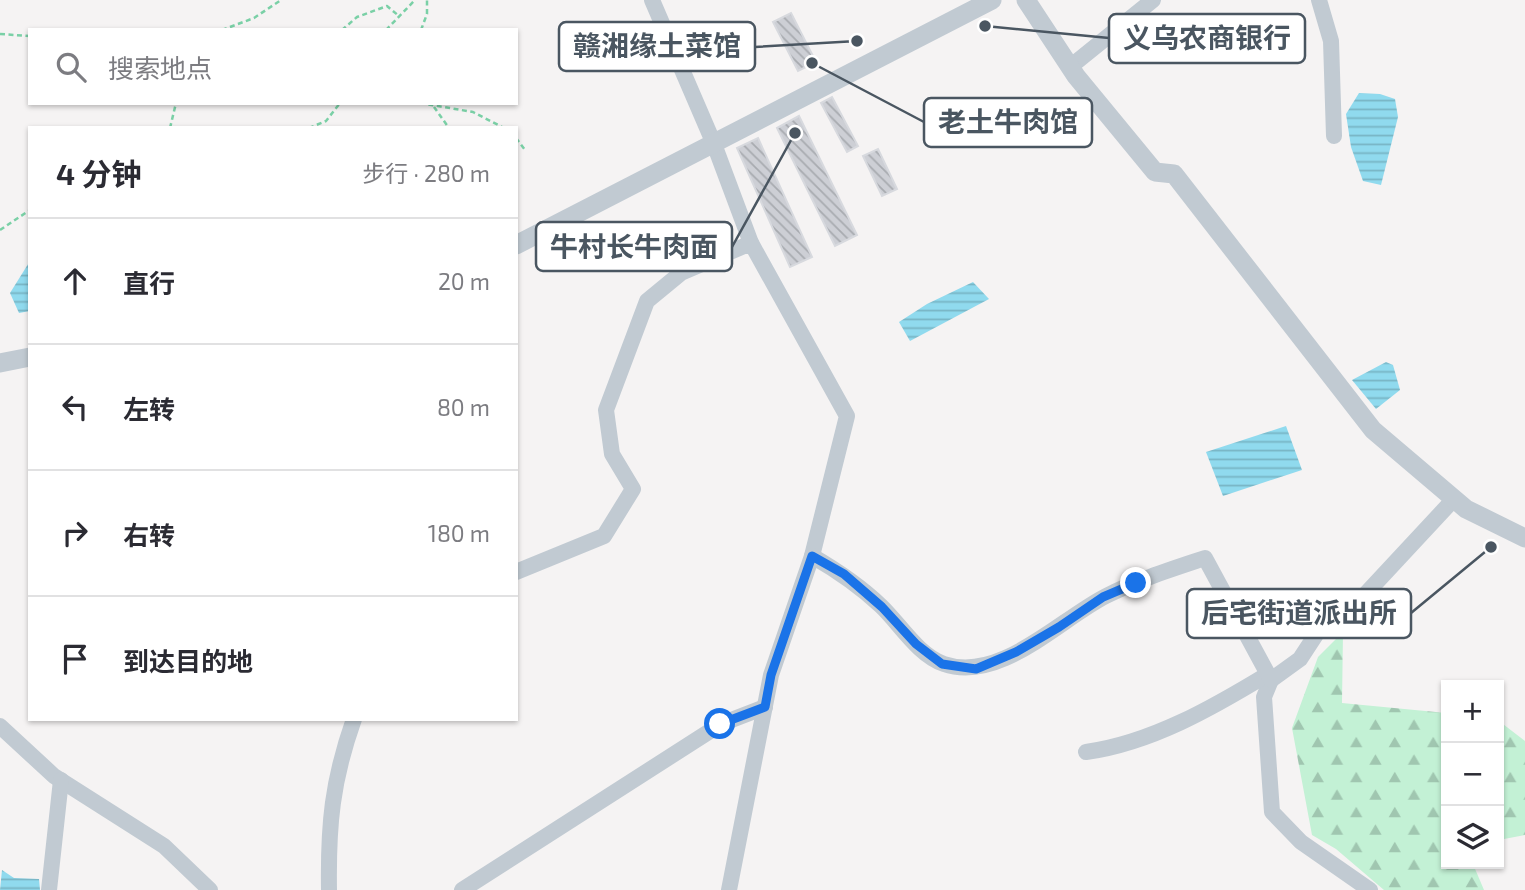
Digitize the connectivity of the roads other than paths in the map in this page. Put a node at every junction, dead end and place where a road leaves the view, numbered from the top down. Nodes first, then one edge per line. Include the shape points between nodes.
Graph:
1 (652, 0) edge
2 (992, 0) edge
3 (1026, 0) edge
4 (1153, 0) edge
5 (1319, 0) edge
6 (1070, 66) junction
7 (1334, 136) dead end
8 (714, 144) junction
9 (751, 243) junction
10 (518, 244) edge
11 (28, 357) edge
12 (0, 363) edge
13 (1454, 499) junction
14 (1525, 538) edge
15 (812, 556) junction
16 (518, 571) edge
17 (1269, 677) junction
18 (765, 707) junction
19 (353, 721) edge
20 (0, 726) edge
21 (1086, 752) dead end
22 (61, 780) junction
23 (48, 890) edge
24 (210, 890) edge
25 (329, 890) edge
26 (462, 890) edge
27 (729, 890) edge
28 (1370, 890) edge

1 - 8 street
2 - 8 street
3 - 6 street
4 - 6 street
5 - 7 street via 1331,41
6 - 13 street via 1155,172 1174,174 1373,430
8 - 9 street
8 - 10 street
9 - 15 street via 847,415
9 - 16 street via 681,273 648,301 606,410 612,454 633,489 604,536
11 - 12 street
13 - 14 street
13 - 17 street via 1347,614 1317,634 1300,659
15 - 17 street via 844,574 942,664 976,669 1059,627 1103,597 1205,558
15 - 18 street via 771,675
17 - 21 street via 1171,726 1112,748
17 - 28 street via 1264,697 1272,812 1301,842
18 - 26 street via 720,724
18 - 27 street
19 - 25 street via 338,764 329,823
20 - 22 street
22 - 23 street
22 - 24 street via 164,846

